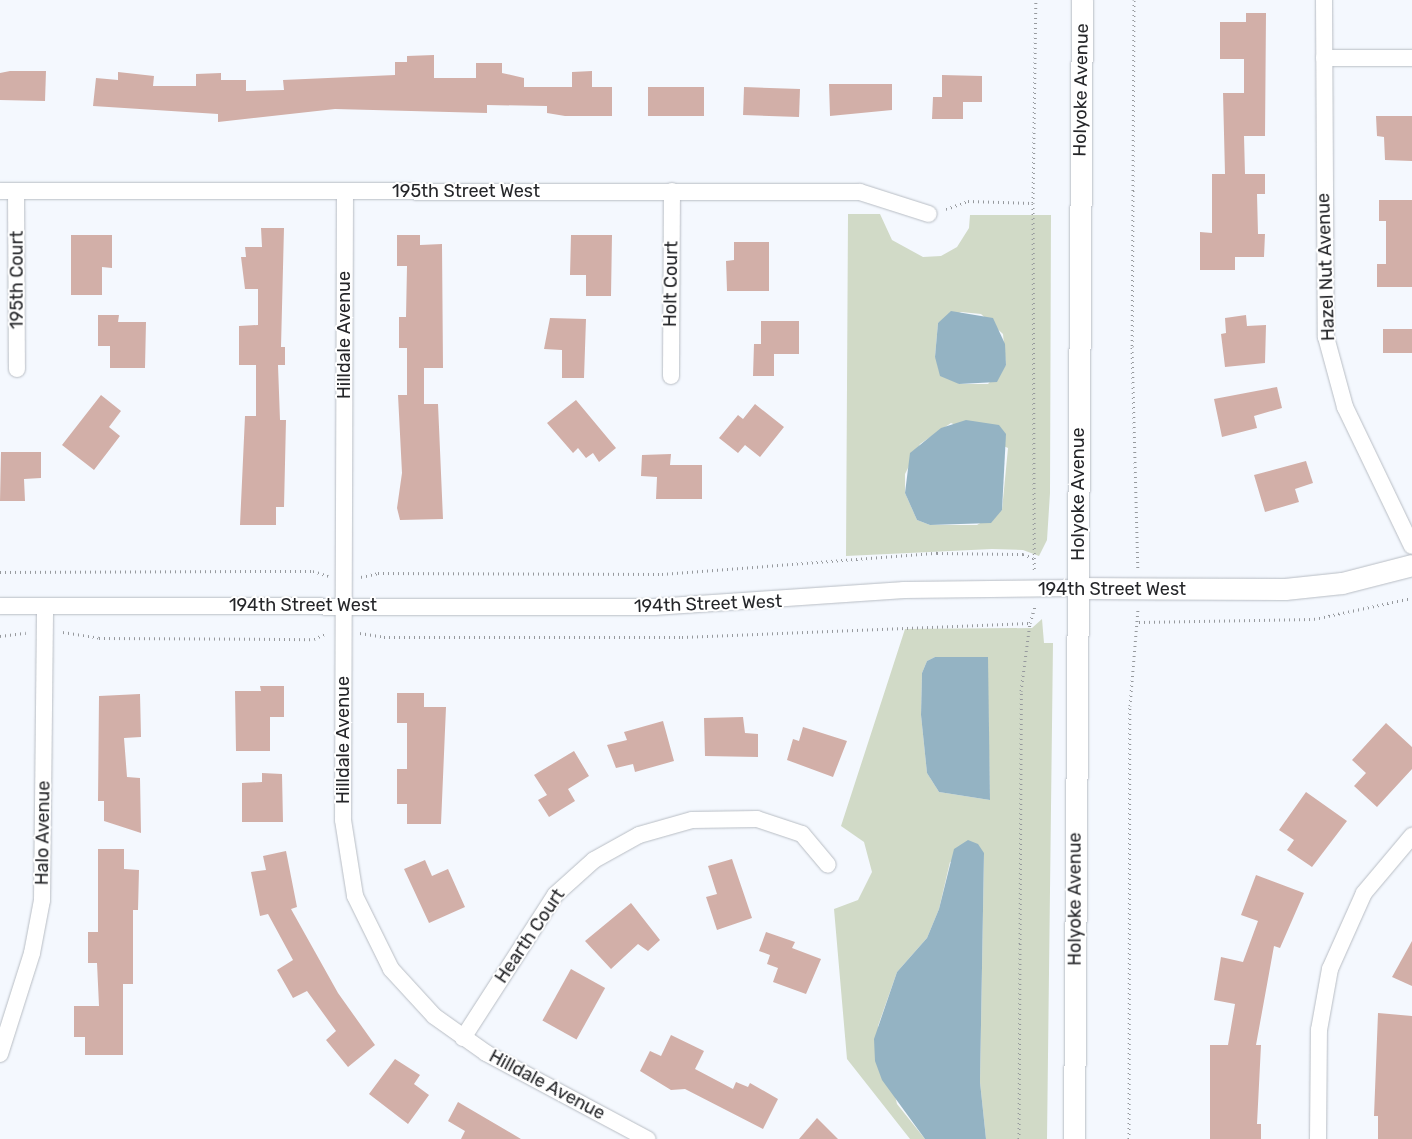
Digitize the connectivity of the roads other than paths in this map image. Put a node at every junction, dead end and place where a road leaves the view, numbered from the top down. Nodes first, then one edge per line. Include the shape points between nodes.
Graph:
1 (1082, 0) edge
2 (1324, 0) edge
3 (1324, 58) junction
4 (1412, 58) edge
5 (0, 191) edge
6 (16, 191) junction
7 (345, 191) junction
8 (672, 191) junction
9 (929, 214) road end
10 (17, 369) dead end
11 (670, 376) dead end
12 (1412, 546) edge
13 (1412, 565) edge
14 (1077, 588) junction
15 (343, 605) junction
16 (0, 606) edge
17 (45, 606) junction
18 (1412, 836) edge
19 (828, 865) dead end
20 (463, 1038) junction
21 (0, 1054) edge
22 (647, 1139) edge
23 (1074, 1139) edge
24 (1318, 1139) edge

1 - 14 street, Holyoke Avenue
2 - 3 street, Hazel Nut Avenue
3 - 4 street
3 - 12 street, Hazel Nut Avenue via 1326,337 1345,407
5 - 6 street, 195th Street West
6 - 7 street, 195th Street West
6 - 10 street, 195th Court
7 - 8 street, 195th Street West
7 - 15 street, Hilldale Avenue
8 - 9 street, 195th Street West via 860,192
8 - 11 street, Holt Court
13 - 14 street, 194th Street West via 1342,583 1285,589
14 - 15 street, 194th Street West via 904,590 654,607
14 - 23 street, Holyoke Avenue
15 - 17 street, 194th Street West
15 - 20 street, Hilldale Avenue via 343,820 354,896 370,932 401,982
16 - 17 street, 194th Street West
17 - 21 street, Halo Avenue via 42,900 32,953
18 - 24 street via 1364,894 1330,969 1318,1030
19 - 20 street, Hearth Court via 802,834 757,819 692,820 633,838 594,860 555,895
20 - 22 street, Hilldale Avenue

